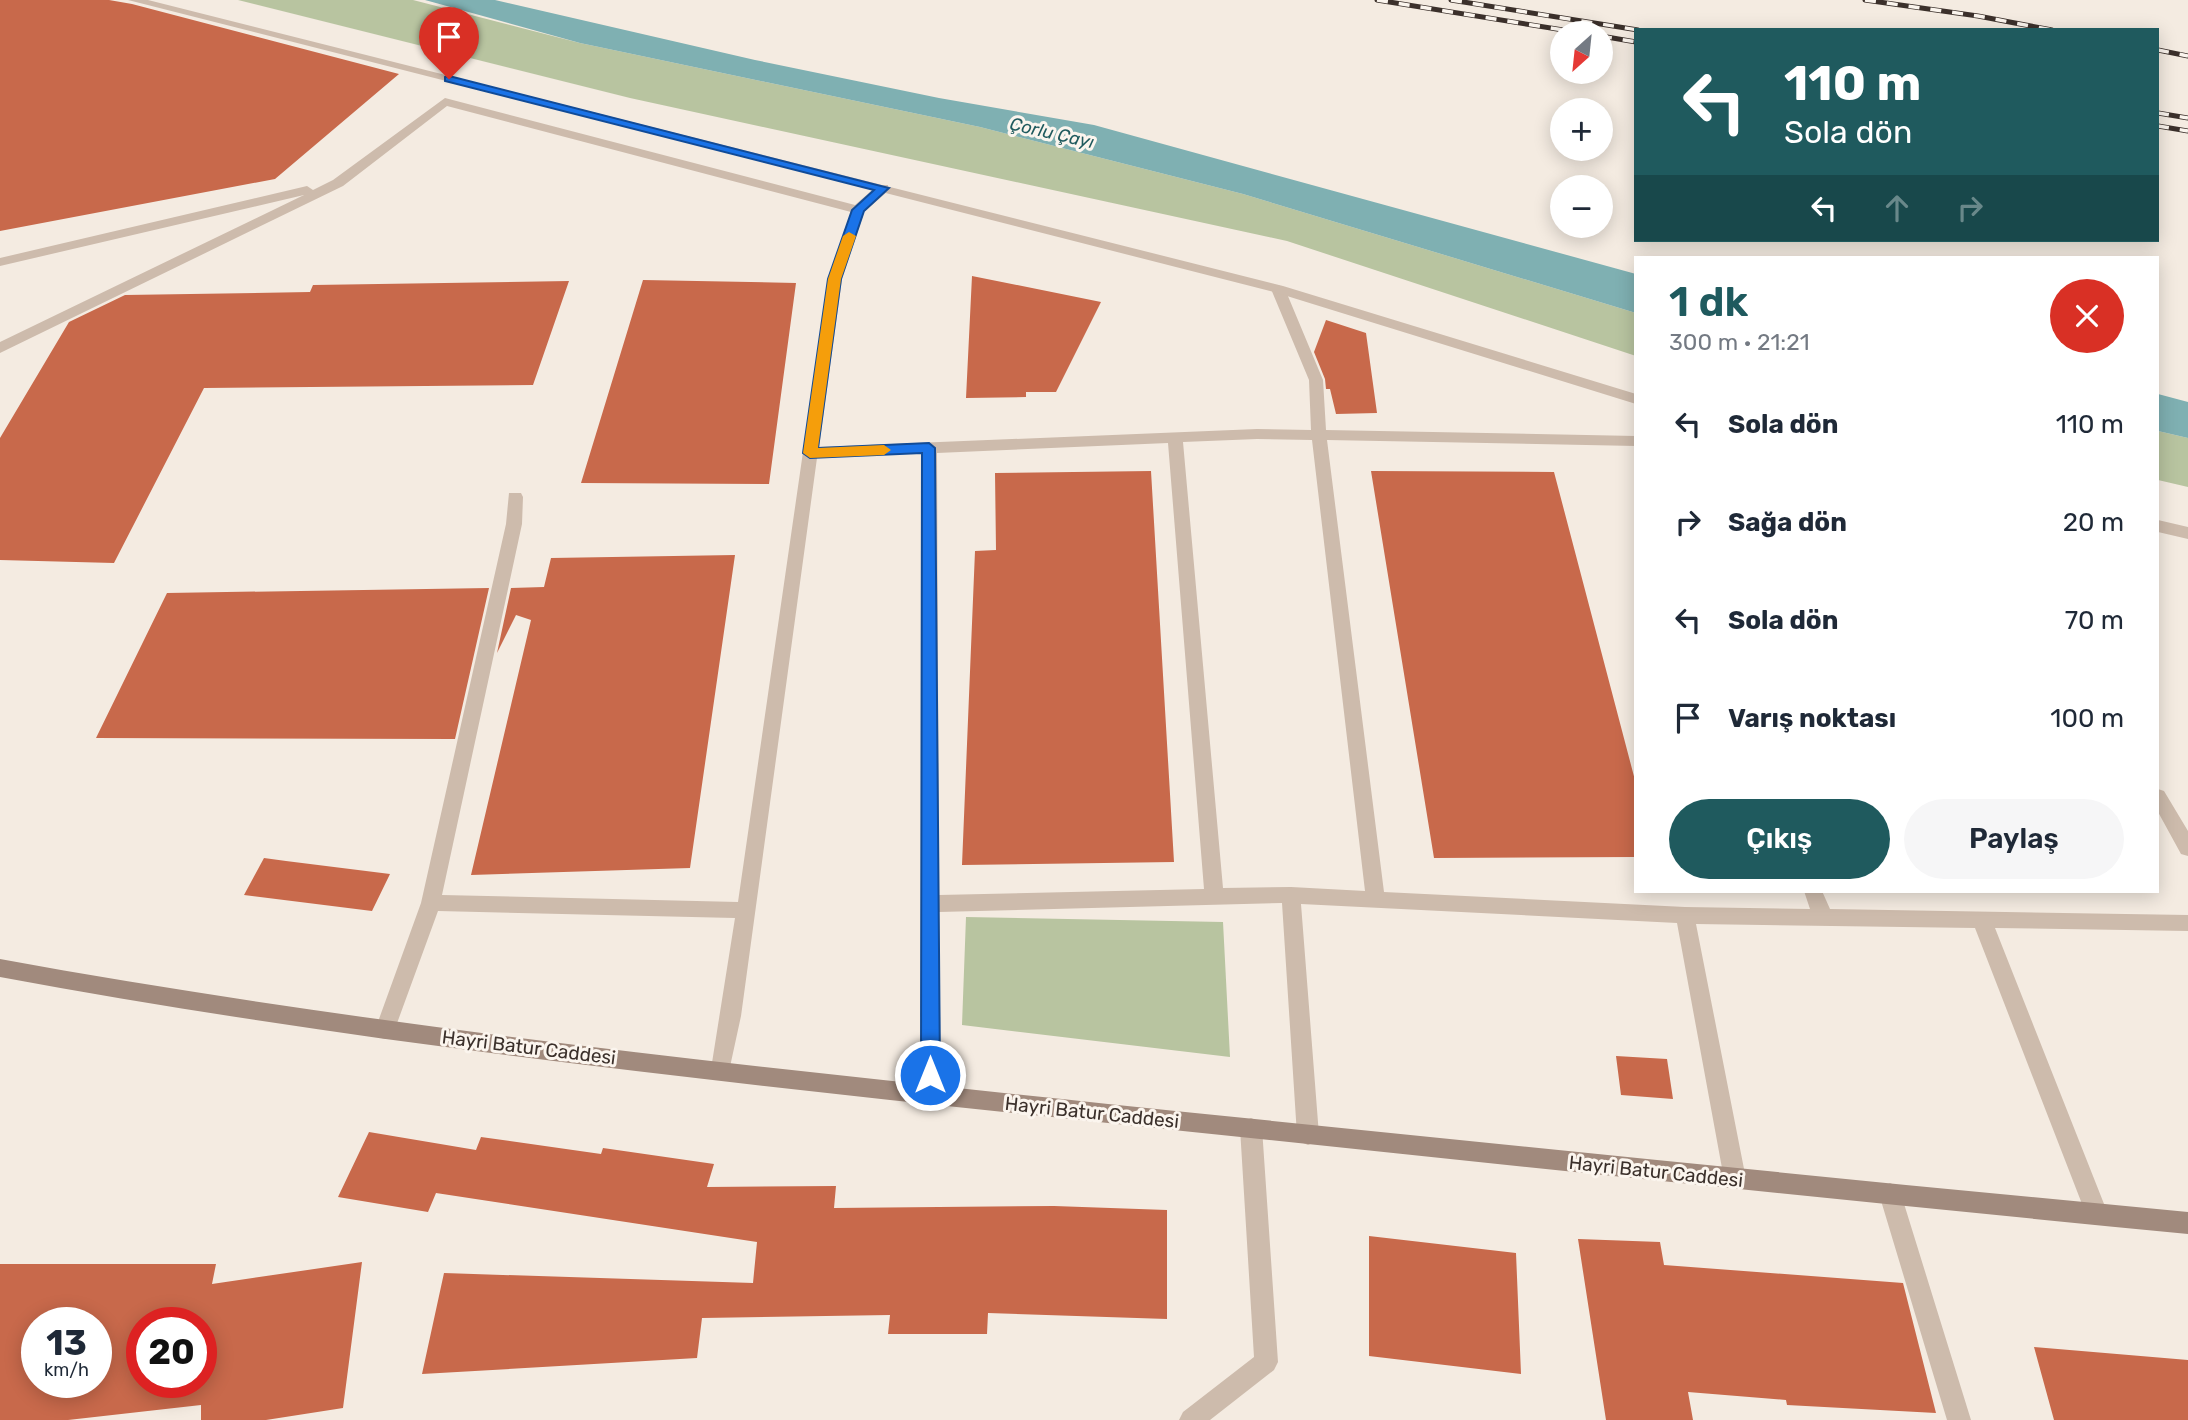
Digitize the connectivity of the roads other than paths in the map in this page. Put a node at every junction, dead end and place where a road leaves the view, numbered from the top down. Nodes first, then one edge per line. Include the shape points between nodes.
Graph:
1 (134, 0) edge
2 (338, 183) junction
3 (883, 188) junction
4 (858, 210) junction
5 (0, 261) edge
6 (1278, 289) junction
7 (0, 348) edge
8 (1634, 398) edge
9 (1319, 435) junction
10 (1175, 438) junction
11 (1634, 441) edge
12 (929, 448) junction
13 (810, 453) junction
14 (515, 497) dead end
15 (2159, 526) edge
16 (2188, 533) edge
17 (2159, 798) edge
18 (2188, 848) edge
19 (1815, 893) edge
20 (1291, 895) junction
21 (1214, 898) junction
22 (1376, 900) junction
23 (431, 903) junction
24 (929, 904) junction
25 (745, 910) junction
26 (1685, 915) junction
27 (1823, 917) junction
28 (1982, 920) junction
29 (2188, 923) edge
30 (0, 968) edge
31 (385, 1030) junction
32 (721, 1069) junction
33 (931, 1095) junction
34 (1251, 1128) junction
35 (1308, 1135) junction
36 (1735, 1179) junction
37 (1890, 1194) junction
38 (2098, 1214) junction
39 (2188, 1223) edge
40 (1191, 1420) edge
41 (1959, 1420) edge

1 - 3 street
2 - 4 street via 444,102
2 - 5 street
2 - 7 street
3 - 4 street
3 - 6 street
4 - 13 street via 835,279
6 - 8 street
6 - 9 street via 1316,380
9 - 10 street
9 - 11 street
9 - 22 street
10 - 12 street
10 - 21 street
12 - 13 street
12 - 24 street
13 - 25 street
14 - 23 street via 512,537
15 - 16 street
17 - 18 street
19 - 27 street
20 - 21 street
20 - 22 street
20 - 35 street
21 - 24 street
22 - 26 street
23 - 25 street
23 - 31 street
24 - 33 street
25 - 32 street
26 - 27 street
26 - 36 street
27 - 28 street
28 - 29 street
28 - 38 street
30 - 31 main road, Hayri Batur Caddesi
31 - 32 main road, Hayri Batur Caddesi
32 - 33 main road, Hayri Batur Caddesi
33 - 34 main road, Hayri Batur Caddesi
34 - 35 main road, Hayri Batur Caddesi
34 - 40 street via 1266,1362
35 - 36 main road, Hayri Batur Caddesi
36 - 37 main road, Hayri Batur Caddesi
37 - 38 main road, Hayri Batur Caddesi
37 - 41 street
38 - 39 main road, Hayri Batur Caddesi

